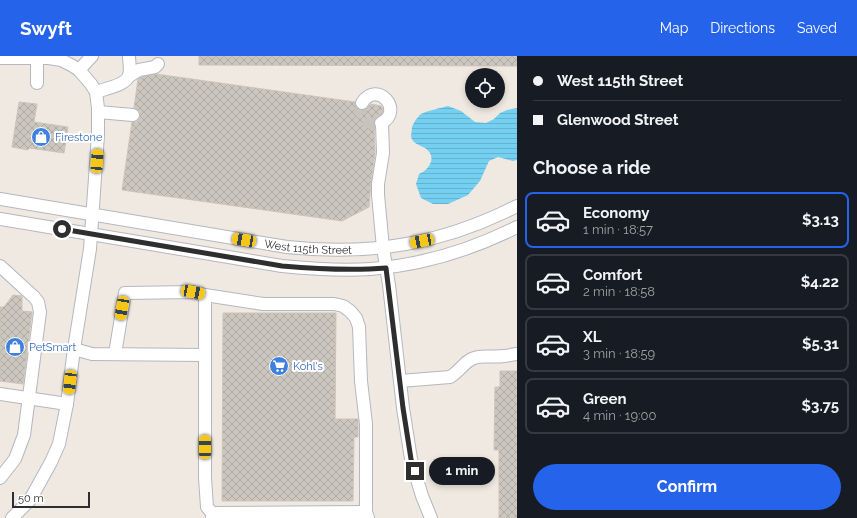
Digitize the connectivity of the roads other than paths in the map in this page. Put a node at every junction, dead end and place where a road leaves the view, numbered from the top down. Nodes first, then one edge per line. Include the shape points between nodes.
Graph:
1 (92, 56) edge
2 (129, 56) edge
3 (37, 57) junction
4 (0, 58) edge
5 (158, 64) dead end
6 (79, 70) junction
7 (129, 76) junction
8 (37, 83) dead end
9 (96, 92) junction
10 (362, 103) dead end
11 (98, 112) junction
12 (133, 116) dead end
13 (0, 199) edge
14 (517, 206) edge
15 (93, 214) junction
16 (0, 219) edge
17 (517, 227) edge
18 (91, 234) junction
19 (383, 248) junction
20 (0, 266) edge
21 (386, 268) junction
22 (205, 295) junction
23 (74, 349) junction
24 (115, 354) junction
25 (517, 354) edge
26 (205, 355) junction
27 (400, 381) junction
28 (0, 394) edge
29 (30, 398) junction
30 (67, 404) junction
31 (0, 478) edge
32 (334, 515) edge
33 (367, 515) edge
34 (212, 516) edge
35 (12, 518) edge
36 (431, 518) edge

1 - 6 street
2 - 7 street
3 - 4 street
3 - 6 street via 61,60
3 - 8 street
5 - 7 street
6 - 9 street
7 - 9 street via 120,84
9 - 11 street
10 - 19 street via 370,95 380,95 389,104 390,113 382,123 376,184
11 - 12 street
11 - 15 street
13 - 15 street, West 115th Street
14 - 19 street, West 115th Street via 463,230
15 - 18 street
15 - 19 street, West 115th Street via 287,247 340,251
16 - 18 street, West 115th Street
17 - 21 street, West 115th Street via 494,239 456,253
18 - 21 street, West 115th Street via 282,266 345,270
18 - 23 street
19 - 21 street
20 - 29 street via 34,297 40,307
21 - 27 street
22 - 24 street via 193,292 125,293
22 - 26 street
22 - 33 street via 263,304 334,304 350,311 356,318 359,327 366,424
23 - 24 street via 92,354
23 - 30 street
24 - 26 street
25 - 27 street via 474,358 450,377
26 - 34 street via 205,478 207,507
27 - 36 street via 411,459
28 - 29 street
29 - 30 street
29 - 31 street via 24,435 14,459
30 - 35 street via 59,444 51,462 30,500
32 - 33 street
32 - 34 street

